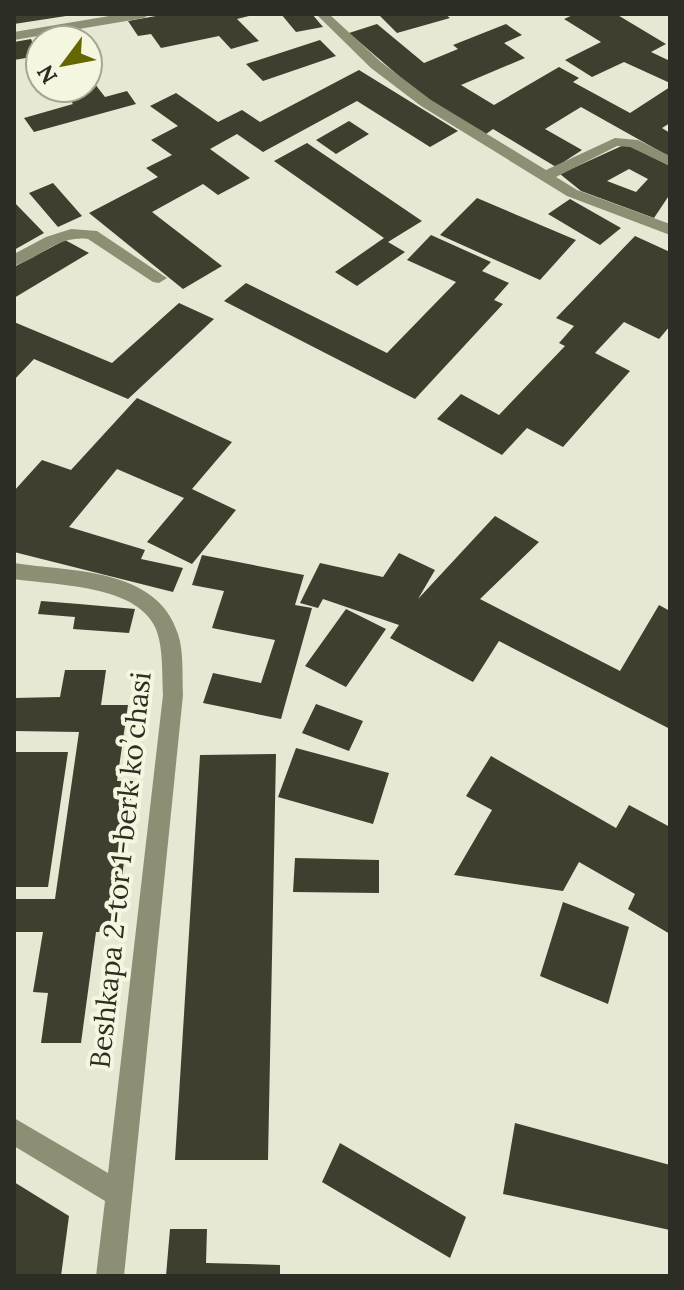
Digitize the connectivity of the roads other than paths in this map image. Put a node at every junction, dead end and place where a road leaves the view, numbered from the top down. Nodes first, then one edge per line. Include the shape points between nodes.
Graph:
1 (144, 14) edge
2 (322, 14) edge
3 (14, 36) edge
4 (670, 162) edge
5 (546, 176) junction
6 (670, 230) edge
7 (14, 261) edge
8 (159, 278) dead end
9 (14, 571) edge
10 (14, 1131) edge
11 (117, 1193) junction
12 (110, 1276) edge

1 - 3 street
2 - 5 street via 426,103
4 - 5 street via 633,143 615,142
5 - 6 street via 572,193
7 - 8 street via 62,234 79,232
9 - 11 street, Beshkapa 2-tor 1-berk koʼchasi via 128,589 151,604 169,635 173,695
10 - 11 street
11 - 12 street, Beshkapa 2-tor 1-berk koʼchasi

